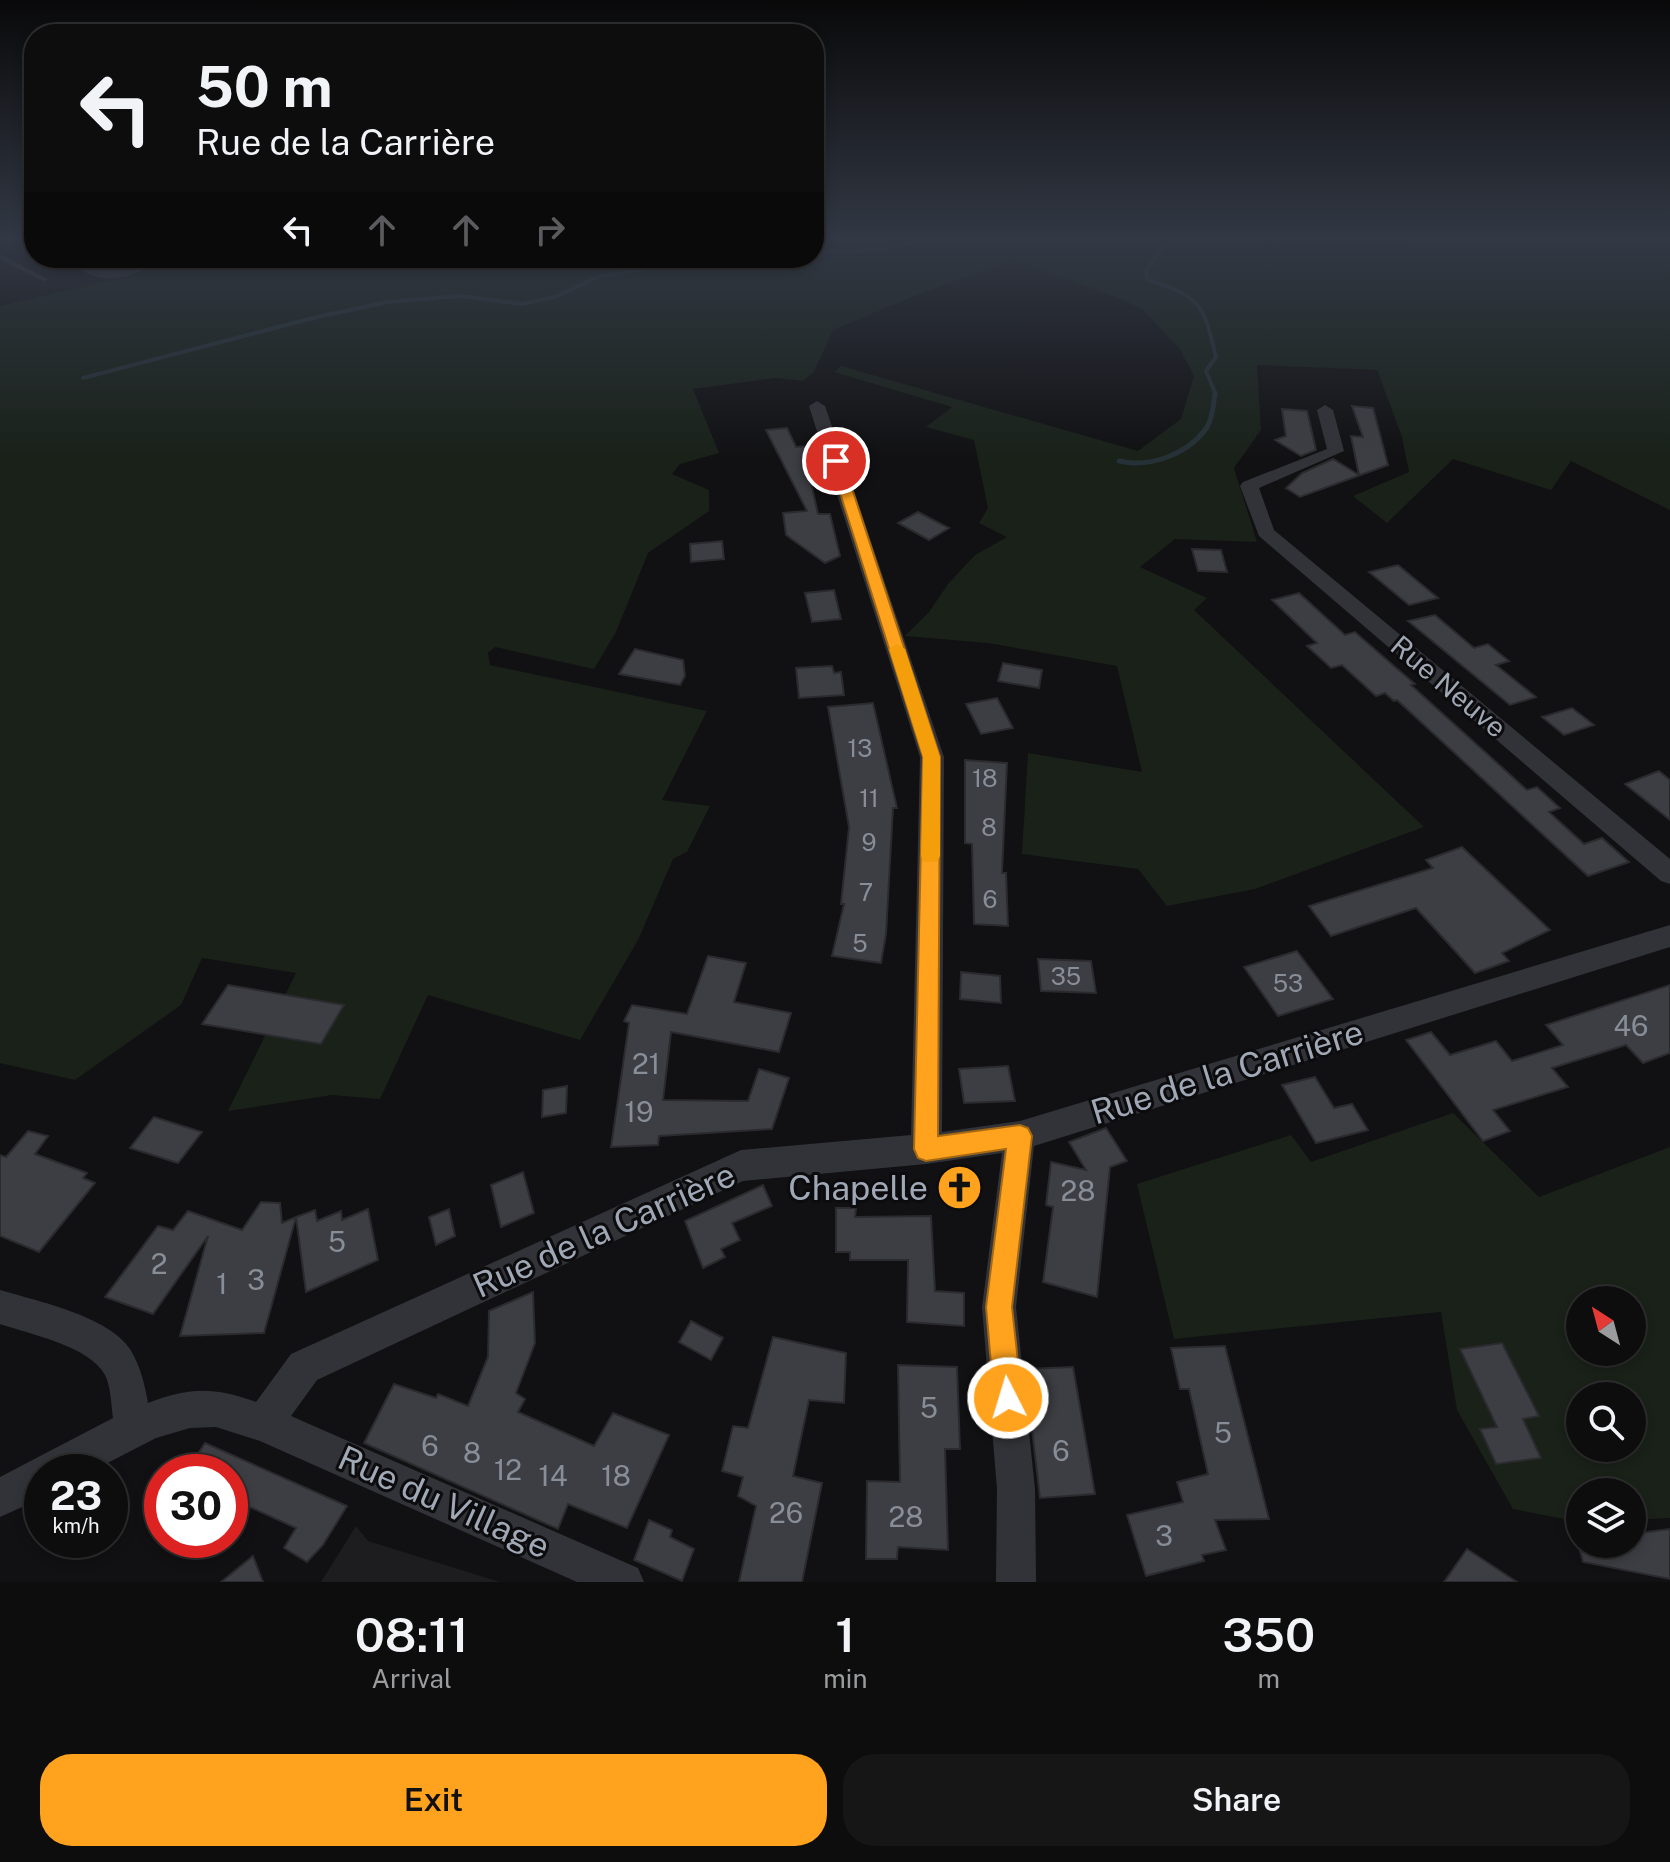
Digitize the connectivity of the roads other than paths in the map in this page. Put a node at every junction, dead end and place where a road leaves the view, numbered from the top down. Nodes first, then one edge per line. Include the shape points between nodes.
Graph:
1 (817, 406) dead end
2 (1325, 410) dead end
3 (1670, 874) edge
4 (1670, 936) edge
5 (1020, 1136) junction
6 (926, 1149) junction
7 (0, 1307) edge
8 (263, 1423) junction
9 (134, 1430) junction
10 (87, 1454) edge
11 (24, 1486) edge
12 (0, 1498) edge
13 (624, 1582) edge
14 (1016, 1582) edge

1 - 6 street via 932,757
2 - 3 street, Rue Neuve via 1336,451 1249,486 1264,534 1304,562
4 - 5 street, Rue de la Carrière
5 - 6 street, Rue de la Carrière
5 - 14 street via 999,1307 1016,1489
6 - 8 street, Rue de la Carrière via 741,1166 304,1367
7 - 9 street via 58,1326 116,1360
8 - 9 street via 211,1408 188,1409
8 - 13 street, Rue du Village
9 - 10 street
11 - 12 street

